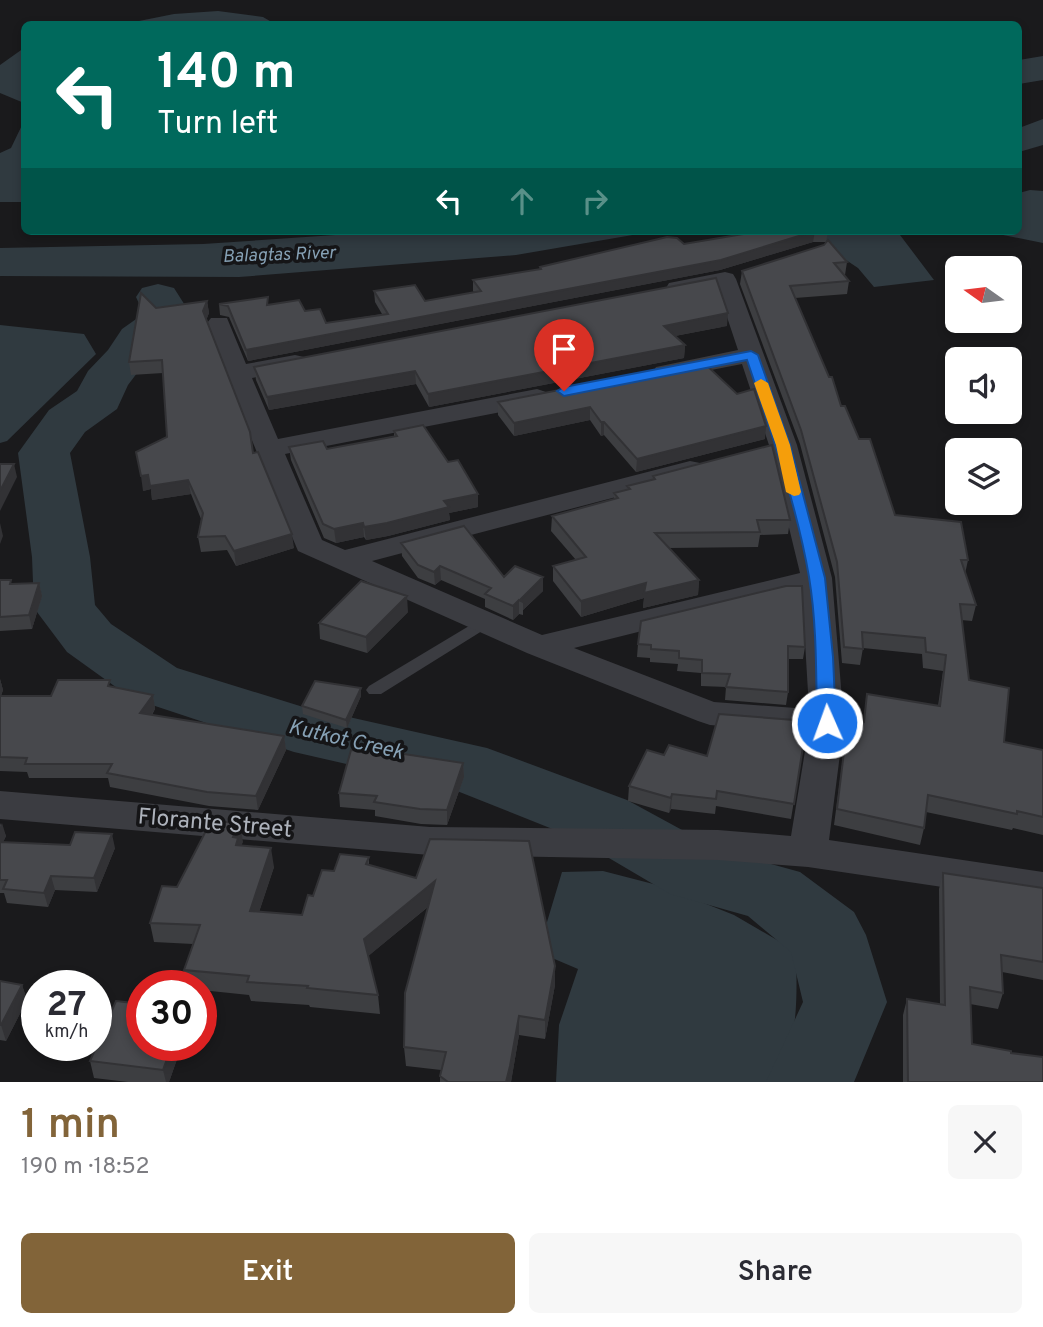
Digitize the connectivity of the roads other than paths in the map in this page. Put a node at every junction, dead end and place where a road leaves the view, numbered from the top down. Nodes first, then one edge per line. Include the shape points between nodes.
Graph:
1 (657, 292) edge
2 (219, 323) dead end
3 (751, 355) junction
4 (318, 357) edge
5 (237, 373) junction
6 (644, 376) edge
7 (564, 391) edge
8 (269, 449) junction
9 (716, 462) edge
10 (345, 559) junction
11 (817, 578) junction
12 (484, 622) junction
13 (539, 646) junction
14 (375, 690) dead end
15 (827, 723) junction
16 (0, 805) edge
17 (808, 852) junction
18 (1043, 887) edge

1 - 3 street via 738,275
2 - 5 street
3 - 6 street
3 - 11 street via 769,449
4 - 5 street
5 - 8 street
7 - 8 street
8 - 10 street via 309,545
9 - 10 street
10 - 12 street
11 - 13 street
11 - 15 street
12 - 13 street
12 - 14 lane
13 - 15 street via 710,713
15 - 17 street
16 - 17 street, Florante Street via 429,841 718,845
17 - 18 street, Florante Street

